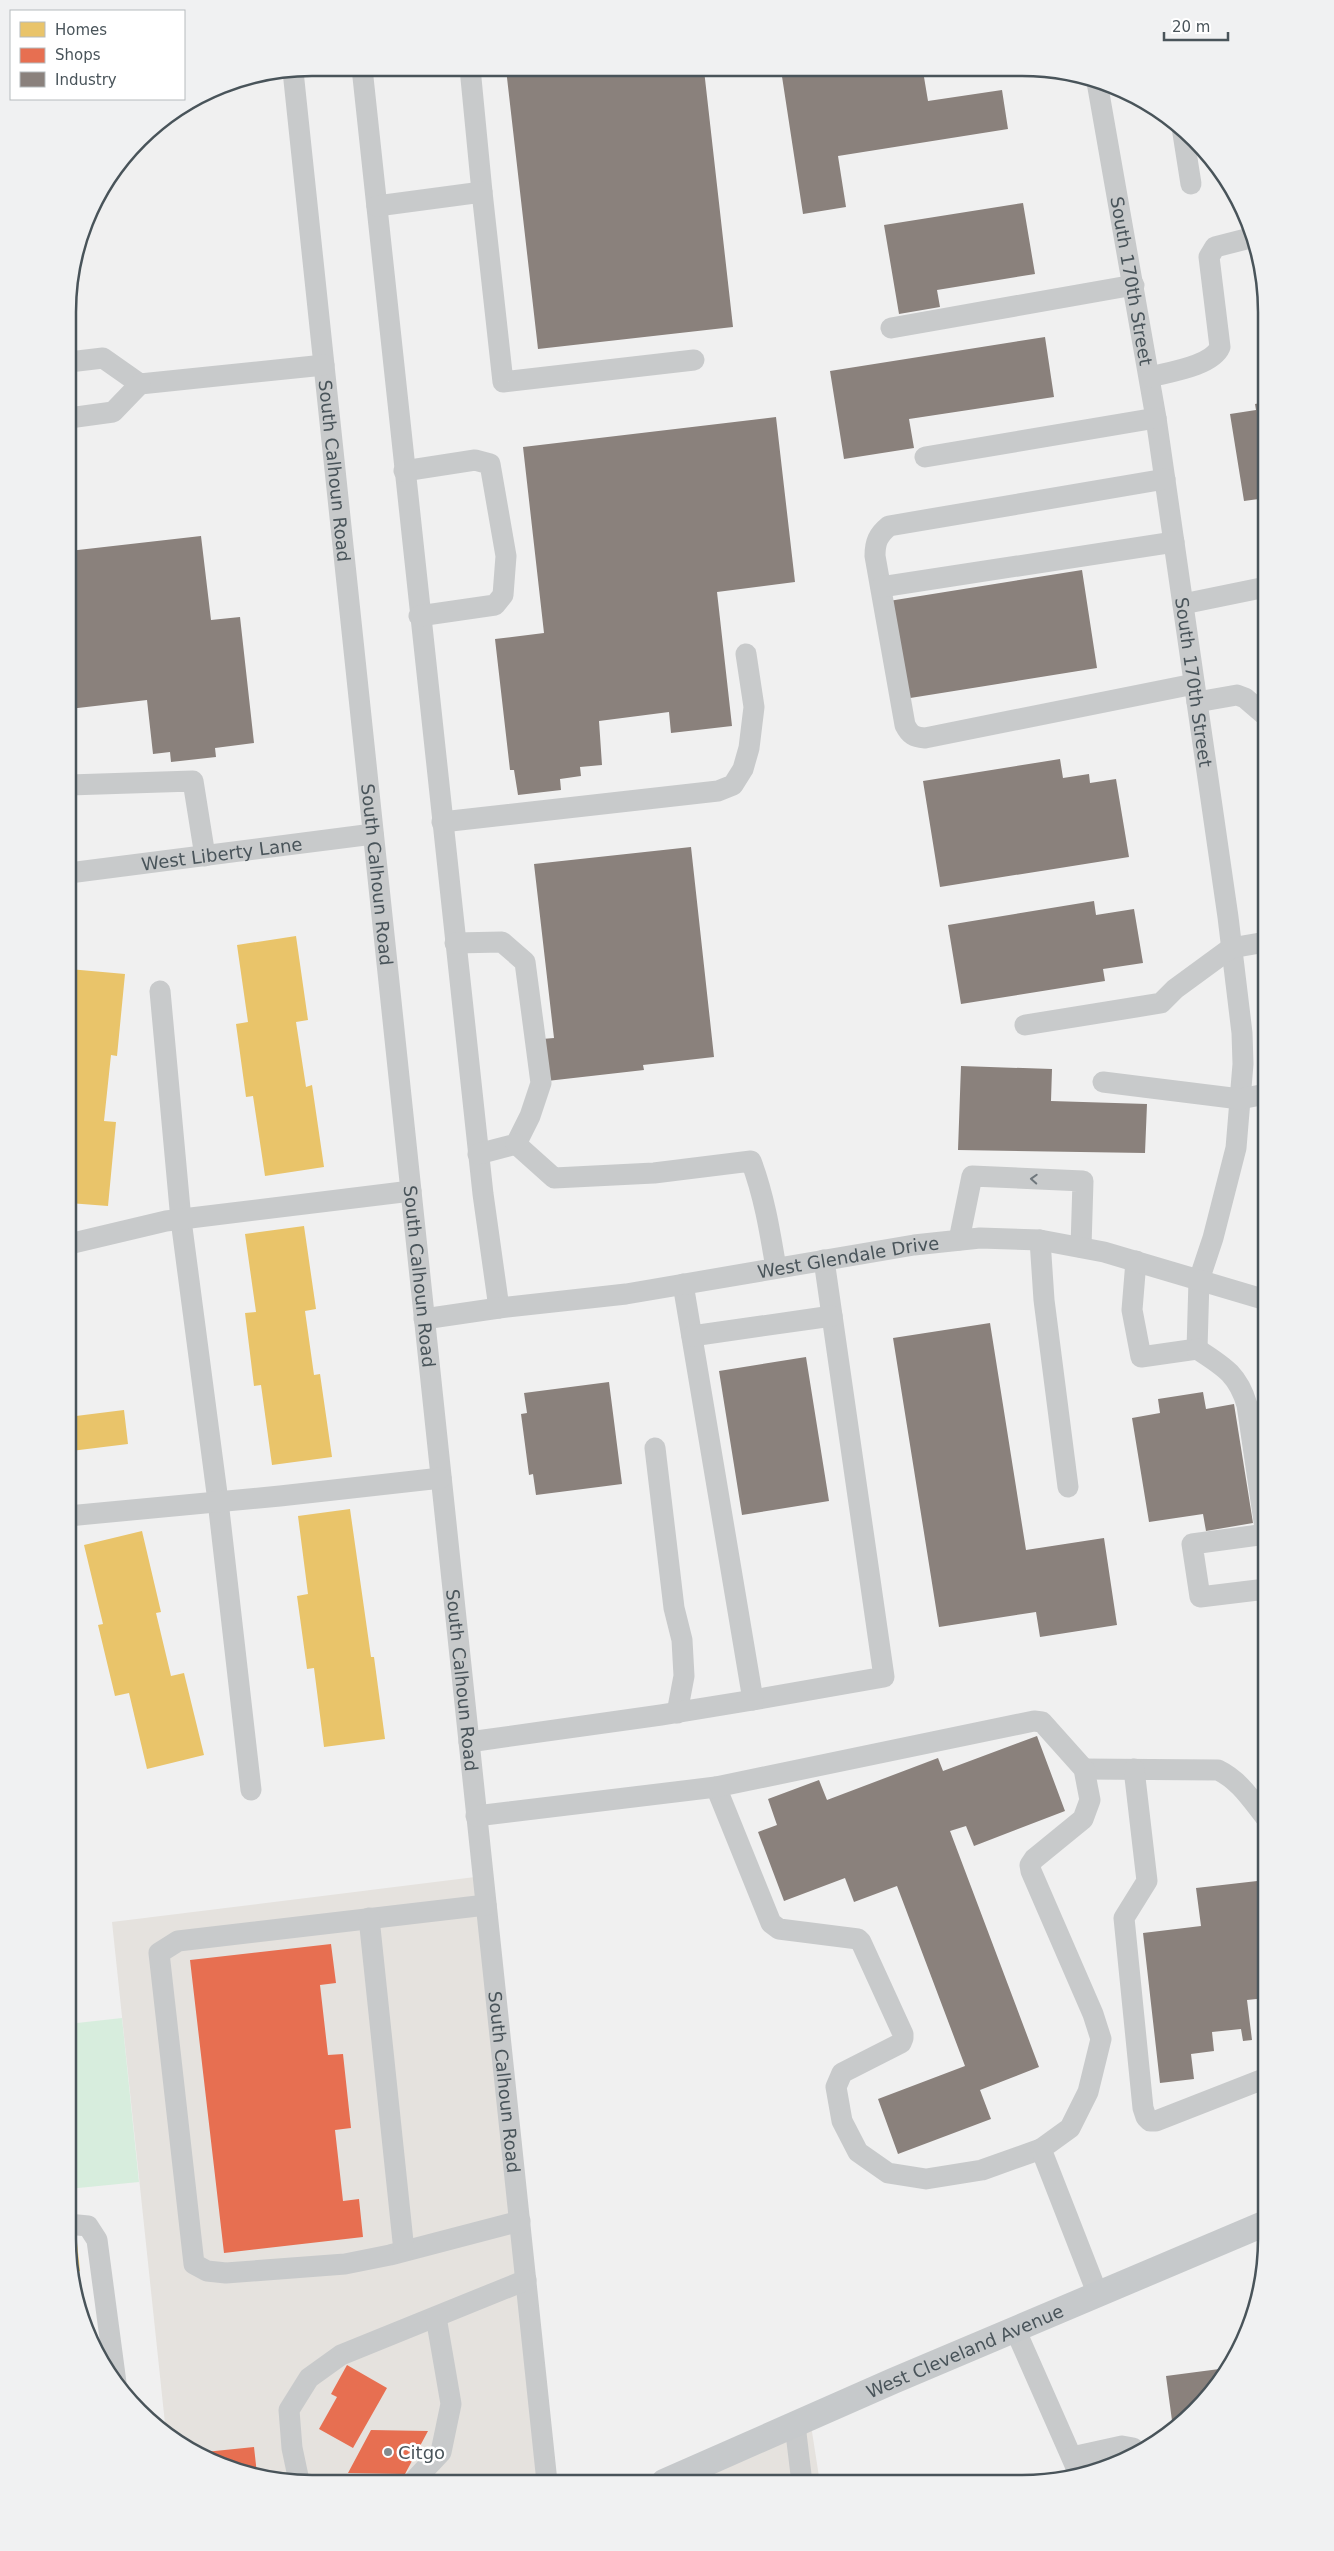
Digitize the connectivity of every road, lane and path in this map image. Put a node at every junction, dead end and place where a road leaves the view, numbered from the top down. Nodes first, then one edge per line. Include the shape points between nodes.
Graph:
1 (363, 76) edge
2 (471, 76) edge
3 (294, 77) edge
4 (1099, 90) edge
5 (1184, 141) edge
6 (1191, 184) dead end
7 (482, 192) junction
8 (377, 206) junction
9 (1246, 239) edge
10 (1134, 285) junction
11 (891, 328) dead end
12 (694, 360) dead end
13 (76, 361) edge
14 (324, 364) junction
15 (1150, 377) junction
16 (140, 384) junction
17 (76, 417) edge
18 (1156, 418) junction
19 (925, 457) dead end
20 (404, 471) junction
21 (1165, 479) junction
22 (1174, 542) junction
23 (881, 587) junction
24 (1258, 589) edge
25 (1183, 604) junction
26 (419, 616) junction
27 (746, 654) dead end
28 (1196, 693) junction
29 (1258, 709) edge
30 (76, 785) edge
31 (442, 822) junction
32 (373, 834) junction
33 (205, 856) junction
34 (76, 872) edge
35 (456, 943) junction
36 (1258, 943) edge
37 (1232, 948) junction
38 (160, 991) dead end
39 (1025, 1025) dead end
40 (1103, 1082) dead end
41 (1258, 1096) edge
42 (1240, 1099) junction
43 (516, 1144) junction
44 (478, 1154) junction
45 (411, 1191) junction
46 (181, 1220) junction
47 (960, 1240) junction
48 (1040, 1240) junction
49 (76, 1242) edge
50 (1081, 1247) junction
51 (824, 1260) junction
52 (1136, 1261) junction
53 (776, 1268) junction
54 (1199, 1280) junction
55 (683, 1284) junction
56 (1258, 1298) edge
57 (499, 1308) junction
58 (832, 1316) junction
59 (424, 1319) junction
60 (692, 1336) junction
61 (1196, 1349) junction
62 (655, 1448) dead end
63 (441, 1478) junction
64 (1258, 1480) edge
65 (1068, 1487) dead end
66 (218, 1501) junction
67 (76, 1515) edge
68 (1258, 1535) edge
69 (1258, 1590) edge
70 (753, 1700) junction
71 (677, 1713) junction
72 (469, 1742) junction
73 (1084, 1768) junction
74 (1134, 1769) junction
75 (716, 1787) junction
76 (251, 1790) dead end
77 (1258, 1808) edge
78 (476, 1816) junction
79 (486, 1904) junction
80 (369, 1918) junction
81 (1258, 2081) edge
82 (1041, 2149) junction
83 (520, 2221) junction
84 (76, 2225) edge
85 (1258, 2226) edge
86 (404, 2251) junction
87 (526, 2280) junction
88 (1098, 2295) junction
89 (436, 2317) junction
90 (1016, 2329) junction
91 (105, 2351) edge
92 (795, 2425) junction
93 (1131, 2448) edge
94 (1075, 2466) edge
95 (298, 2474) edge
96 (419, 2475) edge
97 (546, 2475) edge
98 (680, 2475) edge
99 (801, 2475) edge

1 - 8 street
2 - 7 street
3 - 14 street, South Calhoun Road
4 - 10 street, South 170th Street
5 - 6 street
7 - 8 street
7 - 12 street via 503,382
8 - 20 street
9 - 15 street via 1214,247 1209,257 1218,352 1188,368
10 - 11 street
10 - 15 street, South 170th Street
13 - 16 street via 102,358
14 - 16 street
14 - 32 street, South Calhoun Road
15 - 18 street, South 170th Street
16 - 17 street via 113,412
18 - 19 street
18 - 21 street, South 170th Street
20 - 26 street
20 - 26 street via 475,460 490,464 506,556 503,594 495,605
21 - 22 street, South 170th Street
21 - 23 street via 889,526 880,533 875,544
22 - 23 street
22 - 25 street, South 170th Street
23 - 28 street via 905,725 909,733 917,737
24 - 25 street
25 - 28 street, South 170th Street
26 - 31 street
27 - 31 street via 754,707 749,748 743,769 733,785 718,791
28 - 29 street via 1237,696
28 - 37 street, South 170th Street
30 - 33 street via 193,781
31 - 35 street
32 - 33 street, West Liberty Lane
32 - 45 street, South Calhoun Road
33 - 34 street, West Liberty Lane
35 - 43 street via 502,942 525,962 542,1083
35 - 44 street
36 - 37 street
37 - 39 street via 1161,1002
37 - 42 street, South 170th Street via 1242,1033
38 - 46 street
40 - 42 street
41 - 42 street
42 - 54 street, South 170th Street via 1236,1148
43 - 44 street
43 - 53 street via 554,1178 654,1173 751,1160 766,1213
44 - 57 street
45 - 46 street
45 - 59 street, South Calhoun Road
46 - 49 street
46 - 66 street
47 - 48 street, West Glendale Drive
50 -> 47 street via 1083,1182 972,1176
47 - 51 street, West Glendale Drive
48 - 50 street, West Glendale Drive
48 - 65 street via 1044,1300
50 - 52 street, West Glendale Drive
51 - 53 street, West Glendale Drive
51 - 58 street
52 - 54 street, West Glendale Drive
52 - 61 street via 1132,1310 1141,1357
53 - 55 street, West Glendale Drive
54 - 56 street, West Glendale Drive
54 - 61 street, South 170th Street
55 - 57 street, West Glendale Drive via 626,1294
55 - 60 street
57 - 59 street, West Glendale Drive
58 - 60 street
58 - 70 street via 884,1677
59 - 63 street, South Calhoun Road
60 - 70 street
61 - 64 street via 1228,1369 1242,1388
62 - 71 street via 674,1608 682,1640 684,1676
63 - 66 street
63 - 72 street, South Calhoun Road
66 - 67 street
66 - 76 street
68 - 69 street via 1192,1544 1200,1597
70 - 71 street
71 - 72 street
72 - 78 street, South Calhoun Road
73 - 74 street
73 - 75 street via 1048,1728 1034,1720
73 - 82 street via 1090,1800 1083,1820 1030,1865 1101,2039 1088,2092 1070,2128
74 - 77 street via 1218,1770 1240,1785
74 - 81 street via 1147,1880 1124,1918 1146,2117 1156,2121
75 - 78 street
75 - 82 street via 770,1923 780,1929 861,1942 904,2038 901,2043 842,2073 838,2080 836,2087 842,2121 858,2152 888,2173 926,2179 982,2170
78 - 79 street, South Calhoun Road
79 - 80 street
79 - 83 street, South Calhoun Road
80 - 86 street
80 - 86 street via 178,1941 159,1952 194,2264 207,2271 226,2273 345,2264
82 - 88 street
83 - 86 street
83 - 87 street, South Calhoun Road
84 - 91 street via 88,2226 97,2240
85 - 88 main road, West Cleveland Avenue
87 - 89 street
87 - 97 street, South Calhoun Road
88 - 90 main road, West Cleveland Avenue
89 - 95 street via 341,2355 309,2378 289,2410
89 - 96 street via 451,2404 440,2452
90 - 92 main road, West Cleveland Avenue
90 - 94 street
92 - 98 main road, West Cleveland Avenue
92 - 99 street
93 - 94 street via 1122,2446

